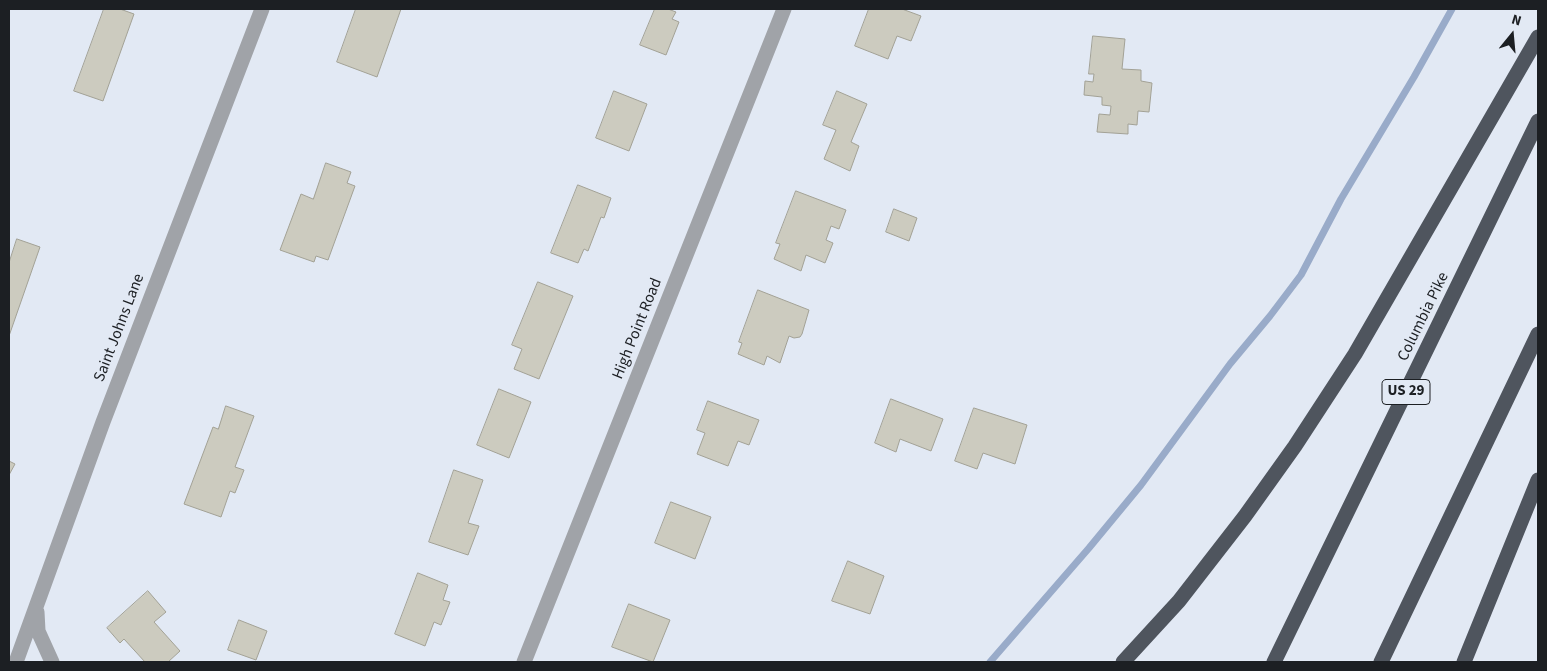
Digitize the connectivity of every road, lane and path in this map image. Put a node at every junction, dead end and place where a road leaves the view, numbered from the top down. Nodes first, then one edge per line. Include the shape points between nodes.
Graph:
1 (262, 9) edge
2 (784, 9) edge
3 (1538, 37) edge
4 (1538, 121) edge
5 (1538, 334) edge
6 (1538, 480) edge
7 (37, 605) junction
8 (16, 662) edge
9 (52, 662) edge
10 (524, 662) edge
11 (1123, 662) edge
12 (1274, 662) edge
13 (1380, 662) edge
14 (1464, 662) edge

1 - 7 street, Saint Johns Lane via 103,422
2 - 10 street, High Point Road
3 - 11 highway via 1354,354 1295,446 1179,601
4 - 12 highway, Columbia Pike / US 29
5 - 13 highway
6 - 14 highway
7 - 8 street, Saint Johns Lane
7 - 9 street via 38,631

